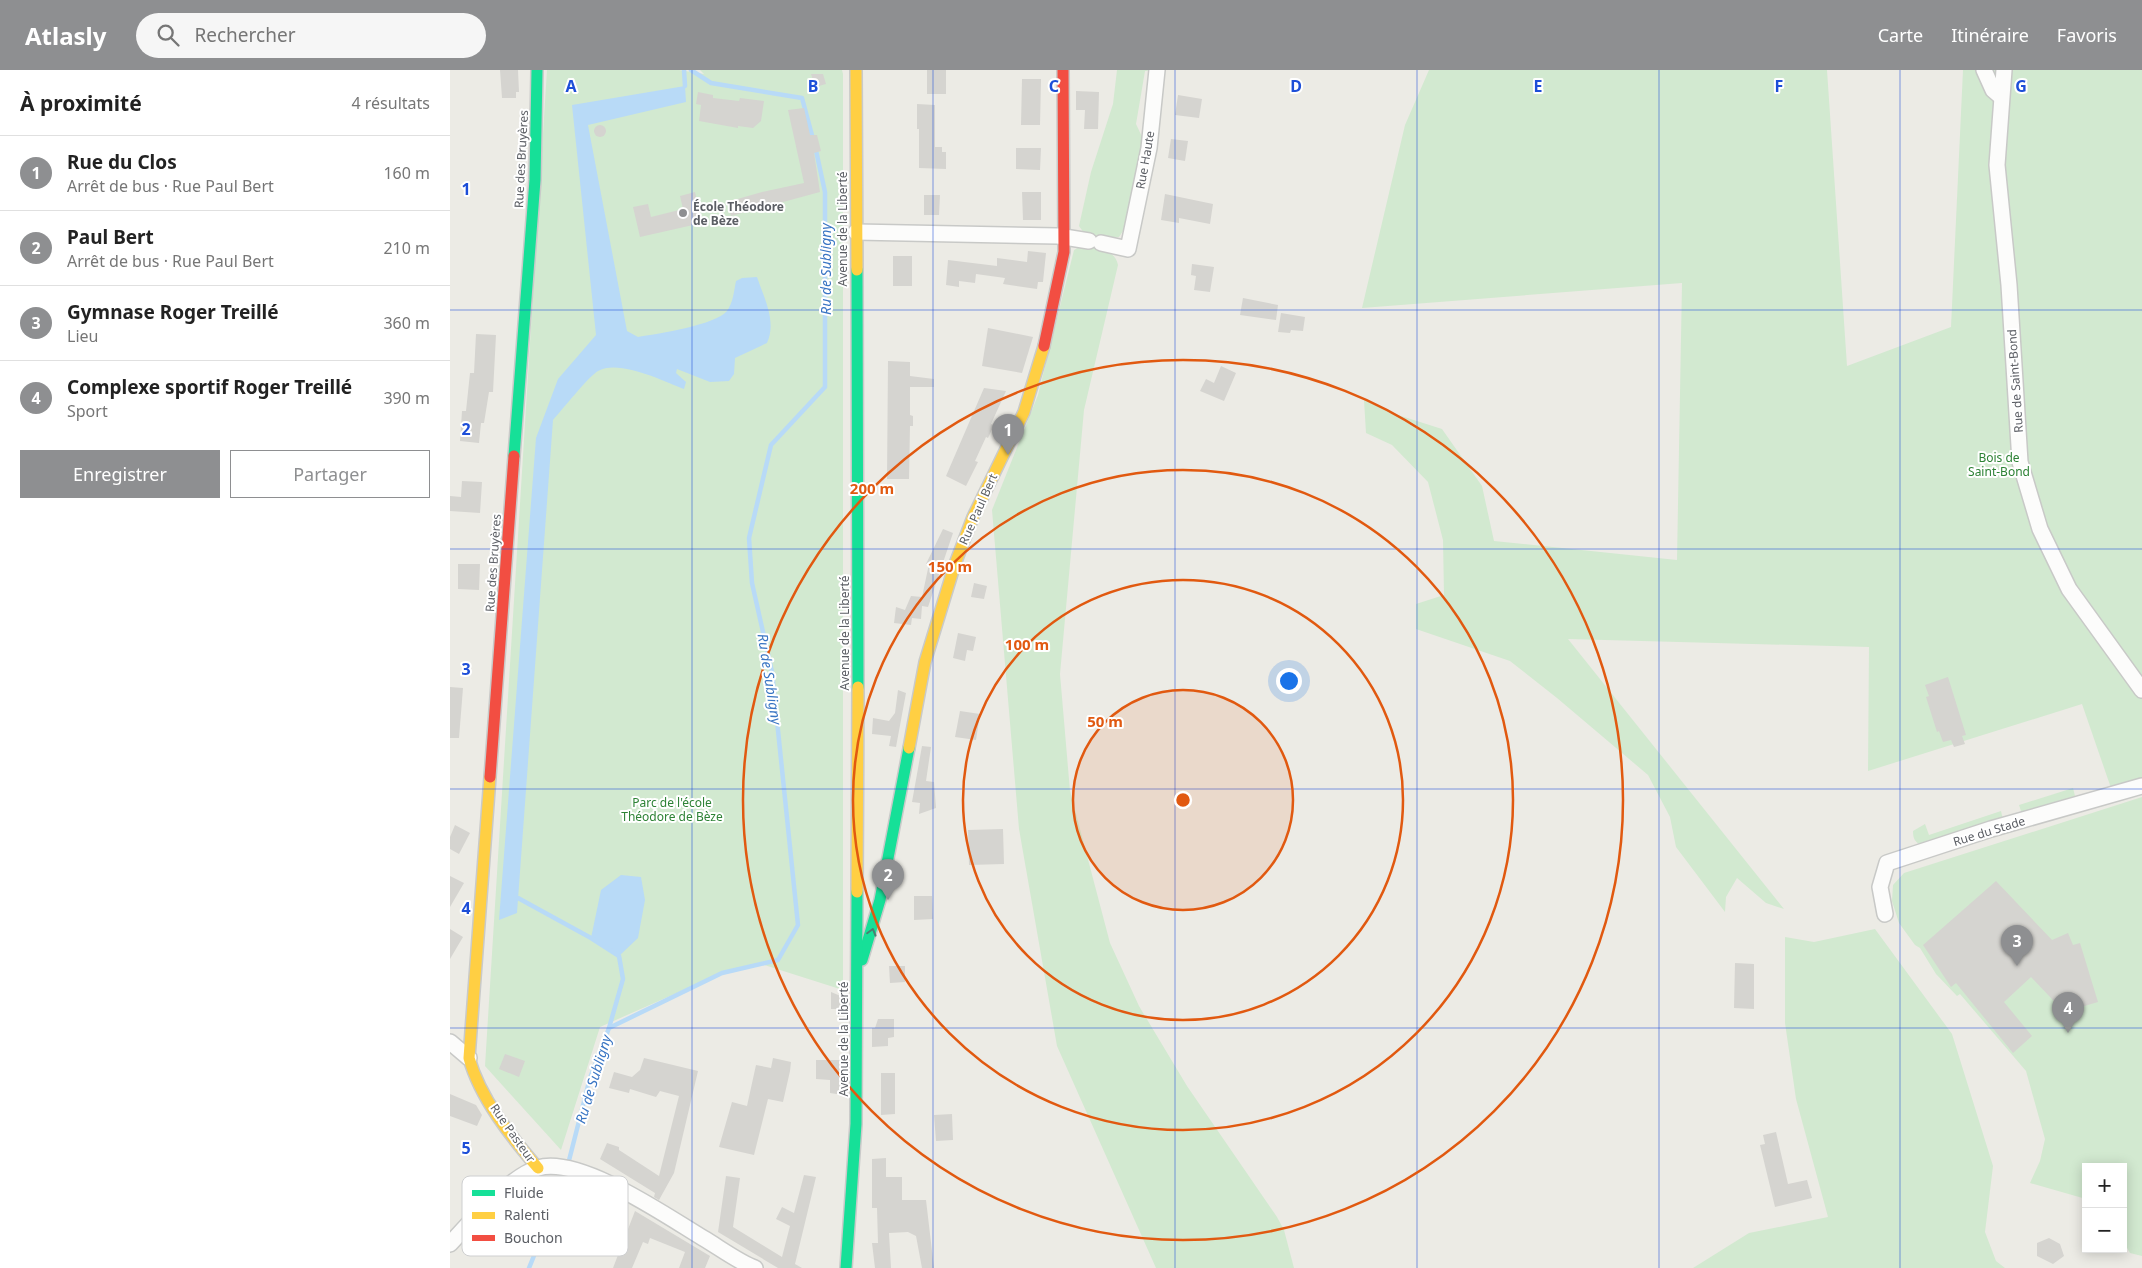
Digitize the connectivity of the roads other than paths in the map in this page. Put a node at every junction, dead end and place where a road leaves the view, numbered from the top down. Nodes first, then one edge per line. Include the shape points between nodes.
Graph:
1 (538, 70) edge
2 (856, 70) edge
3 (1064, 70) edge
4 (1158, 70) edge
5 (1984, 70) edge
6 (2004, 70) edge
7 (2000, 96) junction
8 (856, 232) junction
9 (1064, 237) junction
10 (2142, 690) edge
11 (2142, 786) edge
12 (856, 890) junction
13 (882, 890) junction
14 (1885, 914) dead end
15 (856, 971) junction
16 (450, 1042) edge
17 (469, 1058) junction
18 (538, 1168) junction
19 (525, 1176) edge
20 (591, 1176) edge
21 (628, 1194) edge
22 (848, 1226) junction
23 (462, 1232) edge
24 (450, 1244) edge
25 (834, 1260) dead end
26 (756, 1268) edge
27 (846, 1268) edge

1 - 17 street, Rue des Bruyères via 535,180
2 - 8 street, Avenue de la Liberté
3 - 9 street, Rue Paul Bert
4 - 9 street, Rue Haute via 1148,148 1128,249
5 - 7 street via 1993,90
6 - 7 street, Rue de Saint-Bond
7 - 10 street, Rue de Saint-Bond via 1997,165 2009,285 2020,462 2040,529 2069,588
8 - 9 street
8 - 12 street, Avenue de la Liberté
9 - 13 street, Rue Paul Bert via 1049,329 1024,412 954,564 925,662
11 - 14 street, Rue du Stade via 1888,863 1880,886
12 - 13 street
12 - 15 street, Avenue de la Liberté
15 -> 13 street, Rue Paul Bert via 866,953
15 - 22 street, Avenue de la Liberté via 856,1134
16 - 17 street
17 - 18 street, Rue Pasteur via 481,1086
18 - 19 street
18 - 20 street, Rue Pasteur via 553,1166
21 - 26 street, Rue Pasteur
22 - 25 street
22 - 27 street
23 - 24 street

